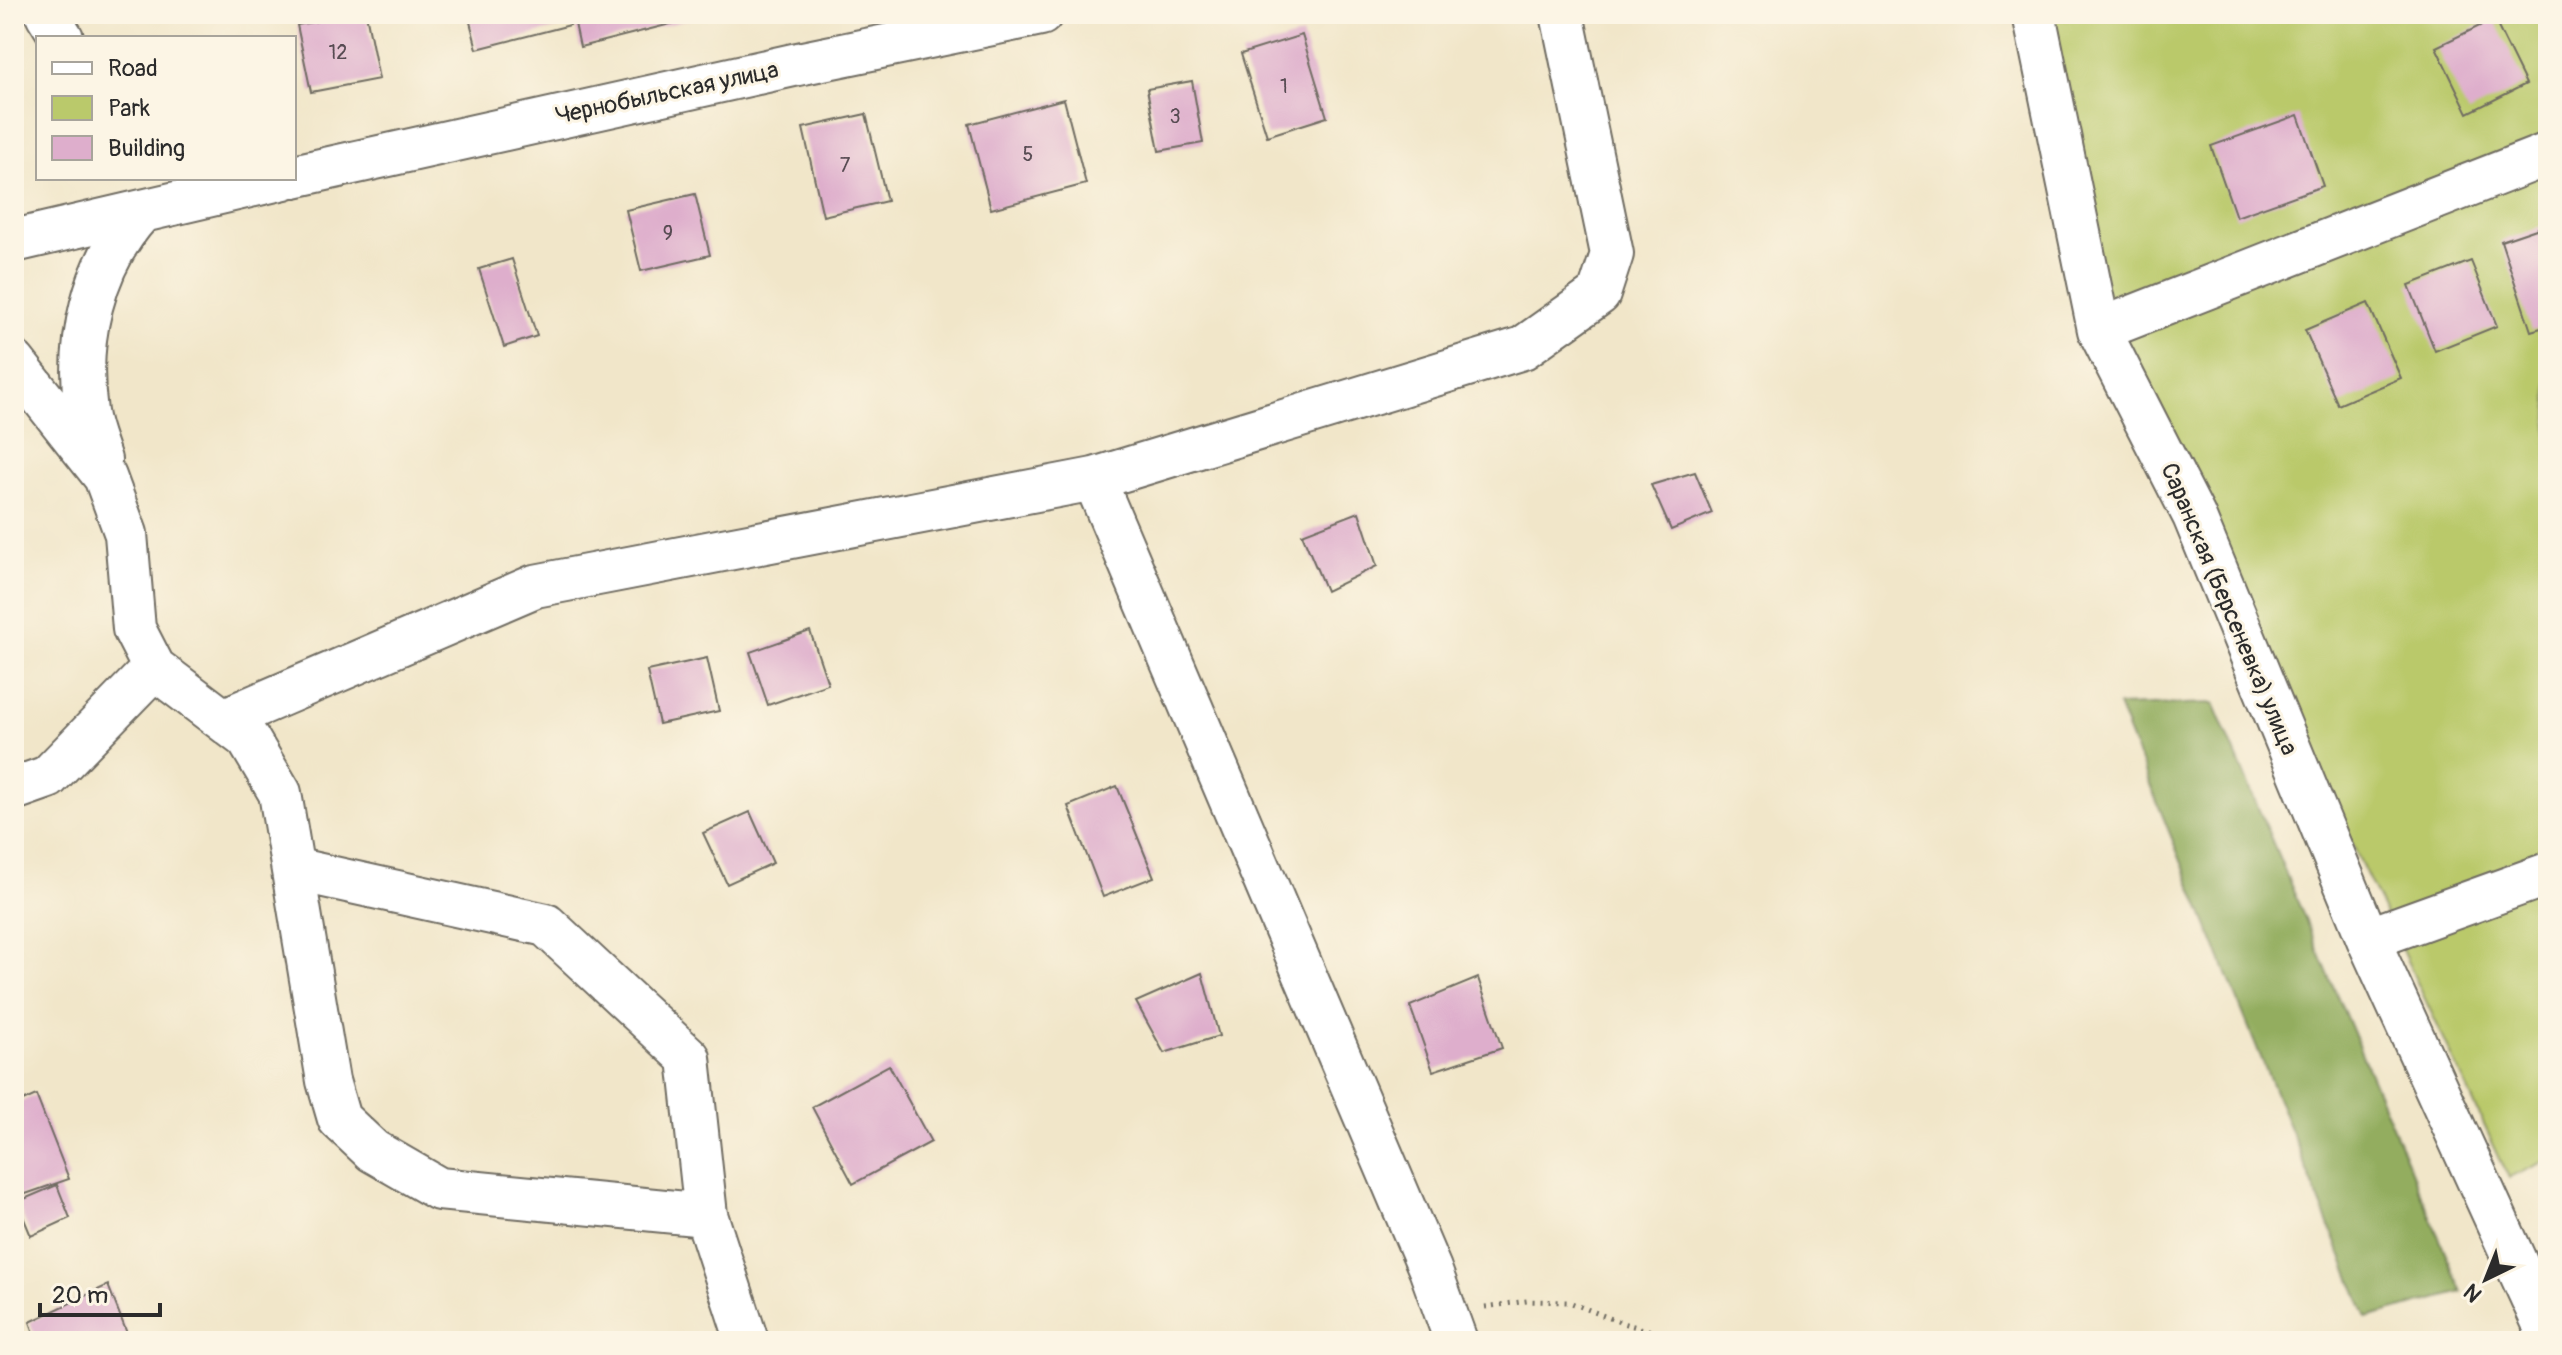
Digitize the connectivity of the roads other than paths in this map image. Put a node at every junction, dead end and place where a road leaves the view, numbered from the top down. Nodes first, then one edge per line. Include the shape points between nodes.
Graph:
1 (47, 14) edge
2 (1041, 14) edge
3 (1562, 14) edge
4 (2034, 14) edge
5 (61, 36) edge
6 (2548, 154) edge
7 (296, 176) edge
8 (271, 180) edge
9 (153, 198) edge
10 (14, 241) edge
11 (2099, 330) junction
12 (14, 362) edge
13 (105, 477) junction
14 (1094, 479) junction
15 (154, 668) junction
16 (223, 720) junction
17 (14, 789) edge
18 (293, 869) junction
19 (2548, 874) edge
20 (2368, 939) junction
21 (706, 1215) junction
22 (1451, 1327) edge
23 (2548, 1333) edge
24 (747, 1341) edge

1 - 5 street
2 - 7 street, Чернобыльская улица
3 - 14 street via 1612,254 1599,294 1523,348
4 - 11 street, Саранская (Берсеневка) улица
6 - 11 street
8 - 9 street
9 - 10 street
9 - 13 street via 121,234 97,279 84,347 86,413
11 - 20 street, Саранская (Берсеневка) улица via 2194,516
12 - 13 street
13 - 15 street via 126,534 134,629
14 - 16 street via 535,586
14 - 22 street
15 - 16 street
15 - 17 street via 48,777
16 - 18 street via 248,739 280,793
18 - 21 street via 546,925 689,1058
18 - 21 street via 328,1081 339,1119 373,1151 439,1189
19 - 20 street
20 - 23 street, Саранская (Берсеневка) улица
21 - 24 street

